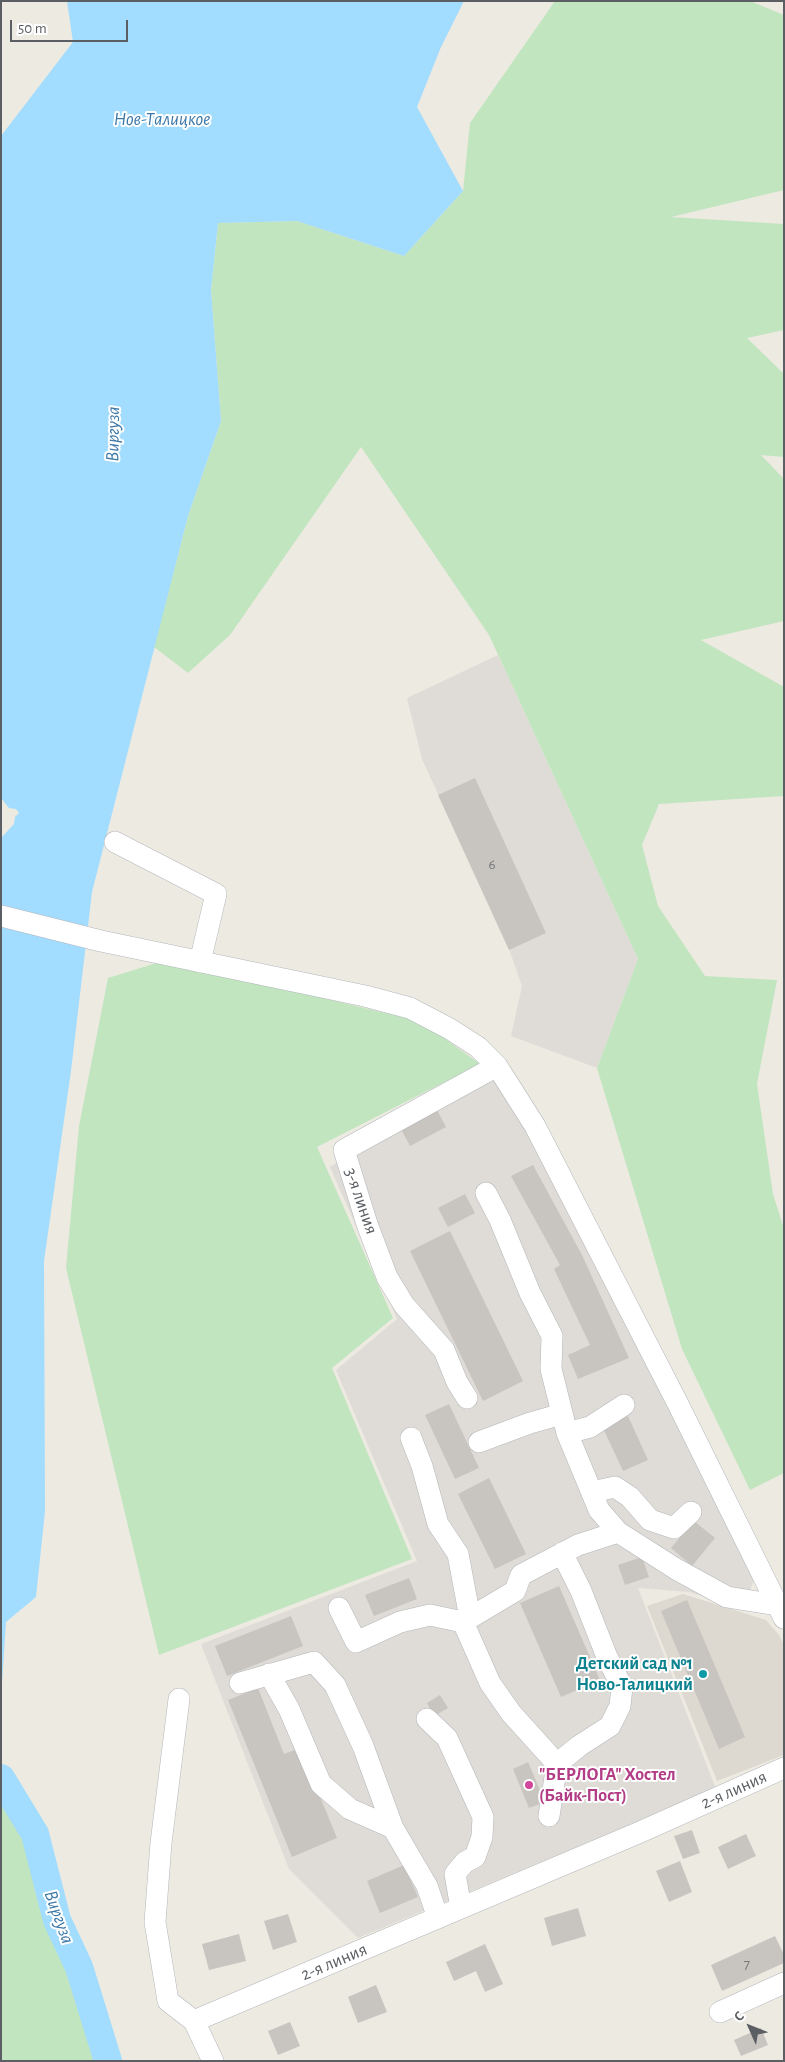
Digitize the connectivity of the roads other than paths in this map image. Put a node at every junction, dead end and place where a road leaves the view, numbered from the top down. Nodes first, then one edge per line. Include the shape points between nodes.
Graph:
1 (115, 842) dead end
2 (1, 916) edge
3 (200, 962) junction
4 (497, 1066) junction
5 (486, 1194) dead end
6 (467, 1398) dead end
7 (624, 1405) dead end
8 (565, 1424) junction
9 (410, 1438) dead end
10 (479, 1442) dead end
11 (592, 1492) junction
12 (691, 1512) dead end
13 (618, 1532) junction
14 (562, 1553) junction
15 (339, 1608) dead end
16 (781, 1612) edge
17 (466, 1620) junction
18 (269, 1674) junction
19 (240, 1684) dead end
20 (178, 1699) dead end
21 (427, 1719) dead end
22 (557, 1764) junction
23 (784, 1768) edge
24 (549, 1816) dead end
25 (393, 1828) junction
26 (461, 1908) junction
27 (438, 1918) junction
28 (784, 1983) edge
29 (720, 2012) dead end
30 (194, 2022) junction
31 (212, 2061) edge

1 - 3 street via 216,894
2 - 3 street
3 - 4 street via 410,1008 450,1028
4 - 6 street, 3-я линия via 344,1150 387,1277 404,1305 444,1350
4 - 16 street via 540,1135
5 - 8 street via 552,1336 551,1369
7 - 8 street via 590,1427
8 - 10 street via 530,1423
8 - 11 street
9 - 17 street via 422,1466 438,1524 458,1554
11 - 12 street via 615,1487 650,1520 674,1528
11 - 13 street via 600,1510
13 - 14 street
13 - 16 street via 727,1597
14 - 17 street via 521,1575 515,1591
14 - 22 street via 622,1687 620,1706 610,1726
15 - 17 street via 356,1642 400,1622 430,1615
17 - 22 street via 490,1683 511,1713
18 - 19 street
18 - 25 street via 289,1709 321,1784 350,1809
18 - 25 street via 314,1662 335,1686 363,1746
20 - 30 street via 155,1922 168,2001
21 - 26 street via 447,1738 483,1816 482,1837 475,1857 465,1862 456,1874
22 - 24 street
23 - 26 street, 2-я линия
25 - 27 street via 428,1886
26 - 27 street, 2-я линия
27 - 30 street, 2-я линия
28 - 29 street
30 - 31 street

